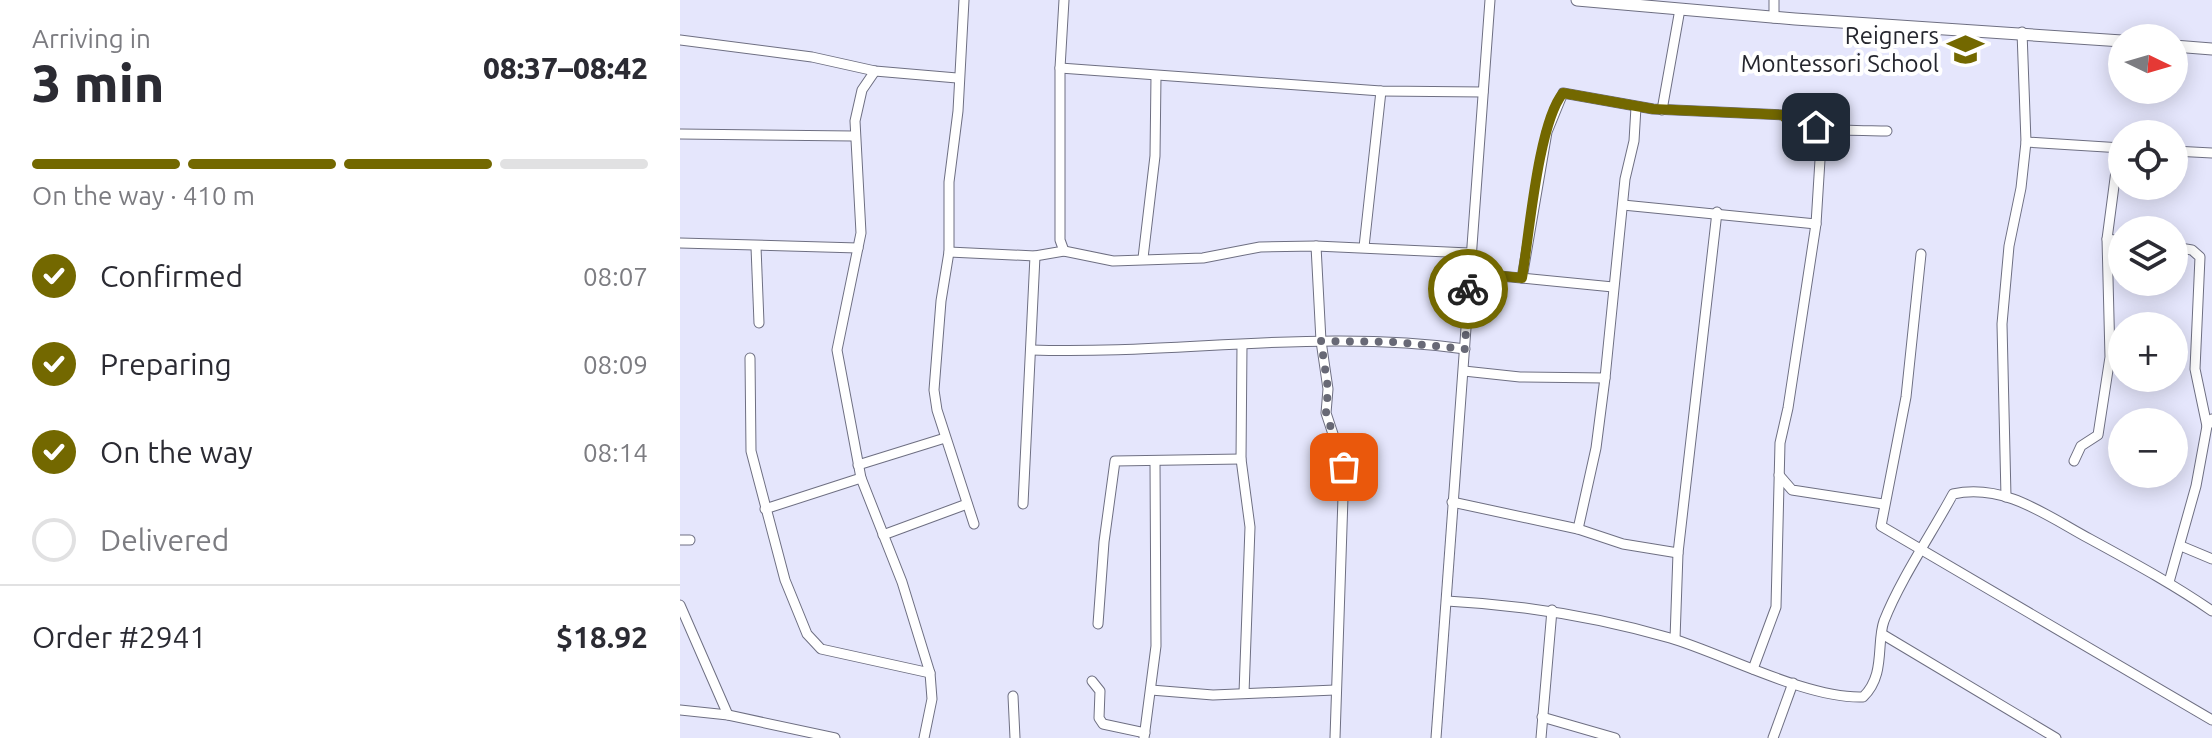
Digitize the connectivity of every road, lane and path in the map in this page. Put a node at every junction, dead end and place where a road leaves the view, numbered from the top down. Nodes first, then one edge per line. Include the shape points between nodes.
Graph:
1 (964, 0) edge
2 (1064, 0) edge
3 (1490, 0) edge
4 (1577, 0) edge
5 (1774, 0) edge
6 (1654, 3) edge
7 (1680, 9) junction
8 (1774, 18) junction
9 (2022, 32) junction
10 (680, 40) edge
11 (2108, 40) edge
12 (2188, 47) edge
13 (2212, 49) edge
14 (1060, 68) junction
15 (875, 71) junction
16 (1156, 76) junction
17 (957, 78) junction
18 (1381, 91) junction
19 (1483, 92) junction
20 (1636, 107) junction
21 (1662, 110) junction
22 (1822, 128) junction
23 (1887, 131) dead end
24 (680, 134) edge
25 (853, 136) junction
26 (2026, 142) junction
27 (2108, 147) edge
28 (2188, 152) edge
29 (2212, 153) edge
30 (2113, 200) edge
31 (1623, 205) junction
32 (1717, 212) junction
33 (1816, 224) junction
34 (2107, 239) joint
35 (680, 243) edge
36 (1316, 246) junction
37 (756, 247) junction
38 (1364, 247) junction
39 (858, 248) junction
40 (2188, 249) edge
41 (1064, 251) junction
42 (949, 252) junction
43 (1469, 253) junction
44 (1921, 254) dead end
45 (1035, 256) junction
46 (1143, 258) junction
47 (1469, 273) junction
48 (1522, 278) junction
49 (1613, 287) junction
50 (759, 323) dead end
51 (1321, 341) junction
52 (1242, 345) junction
53 (1465, 349) junction
54 (1031, 350) junction
55 (750, 358) dead end
56 (1464, 371) junction
57 (1605, 378) junction
58 (2209, 422) edge
59 (945, 438) junction
60 (1241, 459) junction
61 (1155, 461) junction
62 (2074, 461) dead end
63 (858, 465) junction
64 (1779, 475) junction
65 (861, 478) junction
66 (1792, 490) junction
67 (2006, 497) junction
68 (1452, 502) junction
69 (1778, 503) junction
70 (967, 504) junction
71 (1023, 504) dead end
72 (1883, 504) junction
73 (765, 509) junction
74 (974, 524) dead end
75 (1578, 529) junction
76 (883, 535) junction
77 (2181, 546) junction
78 (1924, 551) junction
79 (1678, 553) junction
80 (2212, 559) edge
81 (2169, 582) junction
82 (1447, 601) junction
83 (680, 605) edge
84 (1552, 610) junction
85 (2212, 611) edge
86 (1098, 624) dead end
87 (1882, 634) junction
88 (1675, 639) junction
89 (1753, 669) junction
90 (930, 673) junction
91 (1092, 681) dead end
92 (1793, 683) junction
93 (1151, 690) junction
94 (1335, 690) junction
95 (1244, 693) junction
96 (1013, 696) dead end
97 (680, 710) edge
98 (728, 715) junction
99 (1542, 717) junction
100 (2212, 720) edge
101 (1144, 736) edge
102 (831, 738) edge
103 (924, 738) edge
104 (1015, 738) edge
105 (1335, 738) edge
106 (1436, 738) edge
107 (1541, 738) edge
108 (1615, 738) edge
109 (1773, 738) edge
110 (2056, 738) edge

1 - 17 street
2 - 14 street
3 - 19 street
4 - 6 street
5 - 8 street
6 - 7 street
7 - 8 street
7 - 21 street
8 - 9 street
9 - 11 street
9 - 26 street
10 - 15 street
12 - 13 street
14 - 16 street
14 - 41 street
15 - 17 street
15 - 25 street via 862,90
16 - 18 street
16 - 46 street via 1155,156
17 - 42 street
18 - 19 street
18 - 38 street
19 - 43 street
20 - 21 street
20 - 31 street
20 - 48 street via 1563,93 1558,99 1538,174
21 - 22 street via 1783,115 1788,121
22 - 23 street
22 - 33 street
24 - 25 street
25 - 39 street via 861,212
26 - 27 street
26 - 67 street via 2002,324
28 - 29 street
30 - 34 street
31 - 32 street
31 - 49 street
32 - 33 street
32 - 79 street
33 - 64 street
34 - 62 street via 2110,357 2105,393 2098,435 2081,446
35 - 37 street
36 - 38 street
36 - 46 street via 1260,247 1203,258
36 - 51 street
37 - 39 street
37 - 50 street
38 - 43 street
39 - 63 street via 837,350
40 - 58 street via 2200,257 2195,369
41 - 45 street
41 - 46 street via 1113,261
42 - 45 street
42 - 59 street via 934,390
43 - 47 street
44 - 72 street via 1906,397
45 - 54 street
47 - 48 street
47 - 53 street
48 - 49 street
49 - 57 street
51 - 52 street
51 - 53 street
51 - 94 street via 1326,413 1344,467
52 - 54 street via 1110,353
52 - 60 street
53 - 56 street
54 - 71 street
55 - 73 street via 751,451
56 - 57 street
56 - 68 street
57 - 75 street
58 - 77 street
59 - 63 street
59 - 70 street
60 - 61 street
60 - 95 street via 1250,527
61 - 86 street via 1115,461
61 - 93 street via 1157,606
63 - 65 street
64 - 66 street
64 - 69 street
65 - 73 street
65 - 76 street
66 - 69 street
66 - 72 street
67 - 78 street via 1953,494
67 - 81 street via 2037,508
68 - 75 street
68 - 82 street
69 - 89 street via 1776,607
70 - 74 street
70 - 76 street
72 - 78 street via 1881,526
73 - 90 street via 785,580 814,644
75 - 79 street via 1623,544
76 - 90 street
77 - 80 street
77 - 81 street
78 - 87 street via 1885,618
78 - 100 street
79 - 88 street
81 - 85 street
82 - 84 street
82 - 106 street
83 - 98 street
84 - 88 street
84 - 99 street
87 - 92 street via 1882,654 1863,697
87 - 110 street
88 - 89 street
89 - 92 street
90 - 103 street via 932,699
91 - 101 street via 1100,691 1103,724
92 - 109 street
93 - 95 street
93 - 101 street
94 - 95 street
94 - 105 street
96 - 104 street
97 - 98 street
98 - 102 street
99 - 107 street
99 - 108 street

